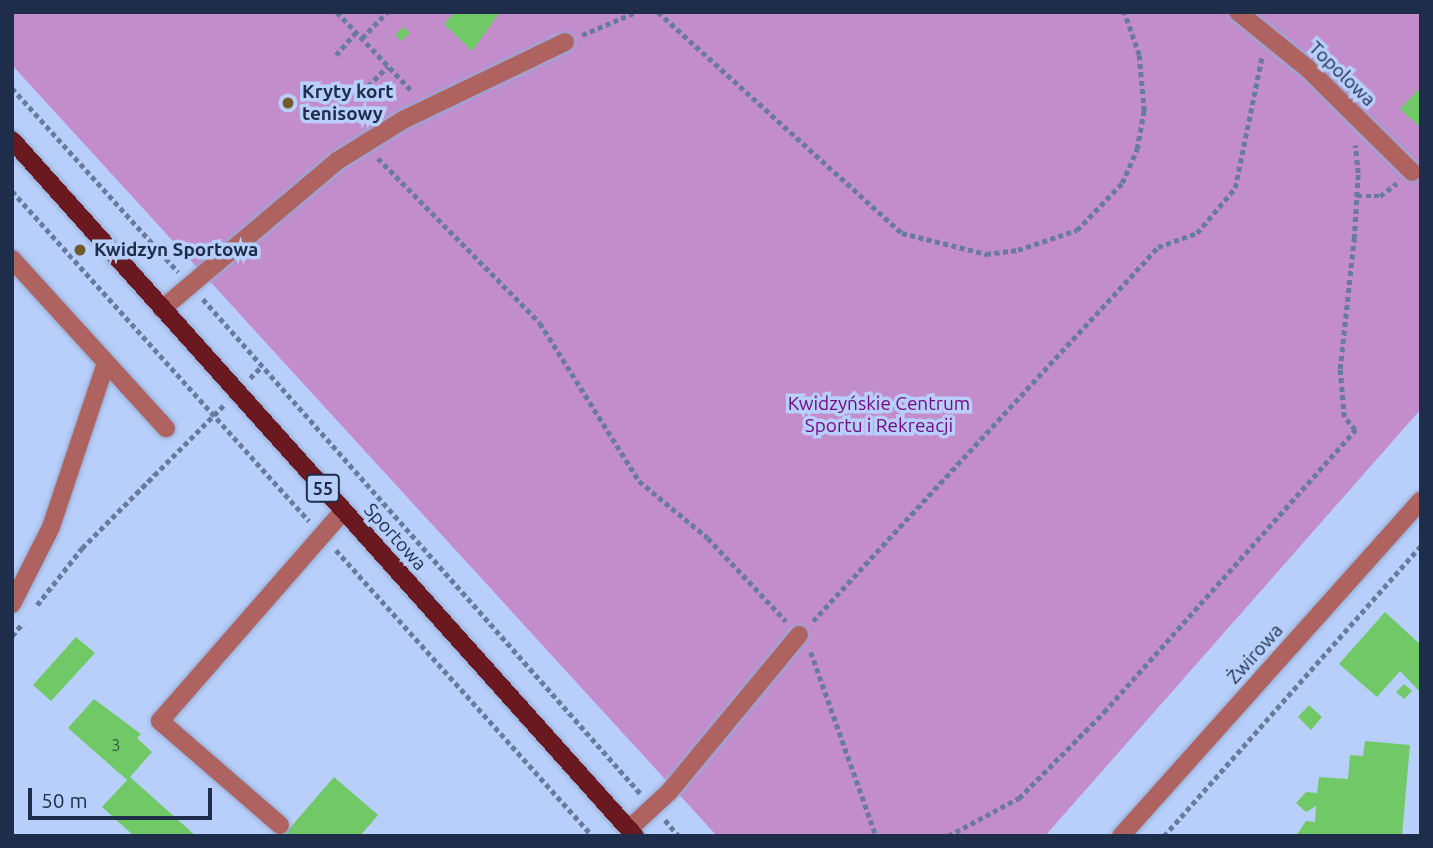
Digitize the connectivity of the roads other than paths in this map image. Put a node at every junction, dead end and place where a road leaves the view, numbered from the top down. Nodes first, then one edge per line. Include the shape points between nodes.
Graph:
1 (1237, 12) edge
2 (565, 42) road end
3 (12, 140) edge
4 (1412, 172) road end
5 (12, 259) edge
6 (162, 309) junction
7 (105, 366) junction
8 (166, 428) dead end
9 (1421, 500) edge
10 (344, 511) junction
11 (12, 604) edge
12 (799, 635) road end
13 (280, 825) dead end
14 (632, 833) edge
15 (1121, 836) edge

1 - 4 street, Topolowa via 1350,110
2 - 6 street via 429,108 337,161
3 - 6 main road, Sportowa / 55
5 - 7 street
6 - 10 main road, Sportowa / 55
7 - 8 street
7 - 11 street via 51,527
9 - 15 street, Żwirowa
10 - 13 street via 160,721
10 - 14 main road, Sportowa / 55
12 - 14 street

